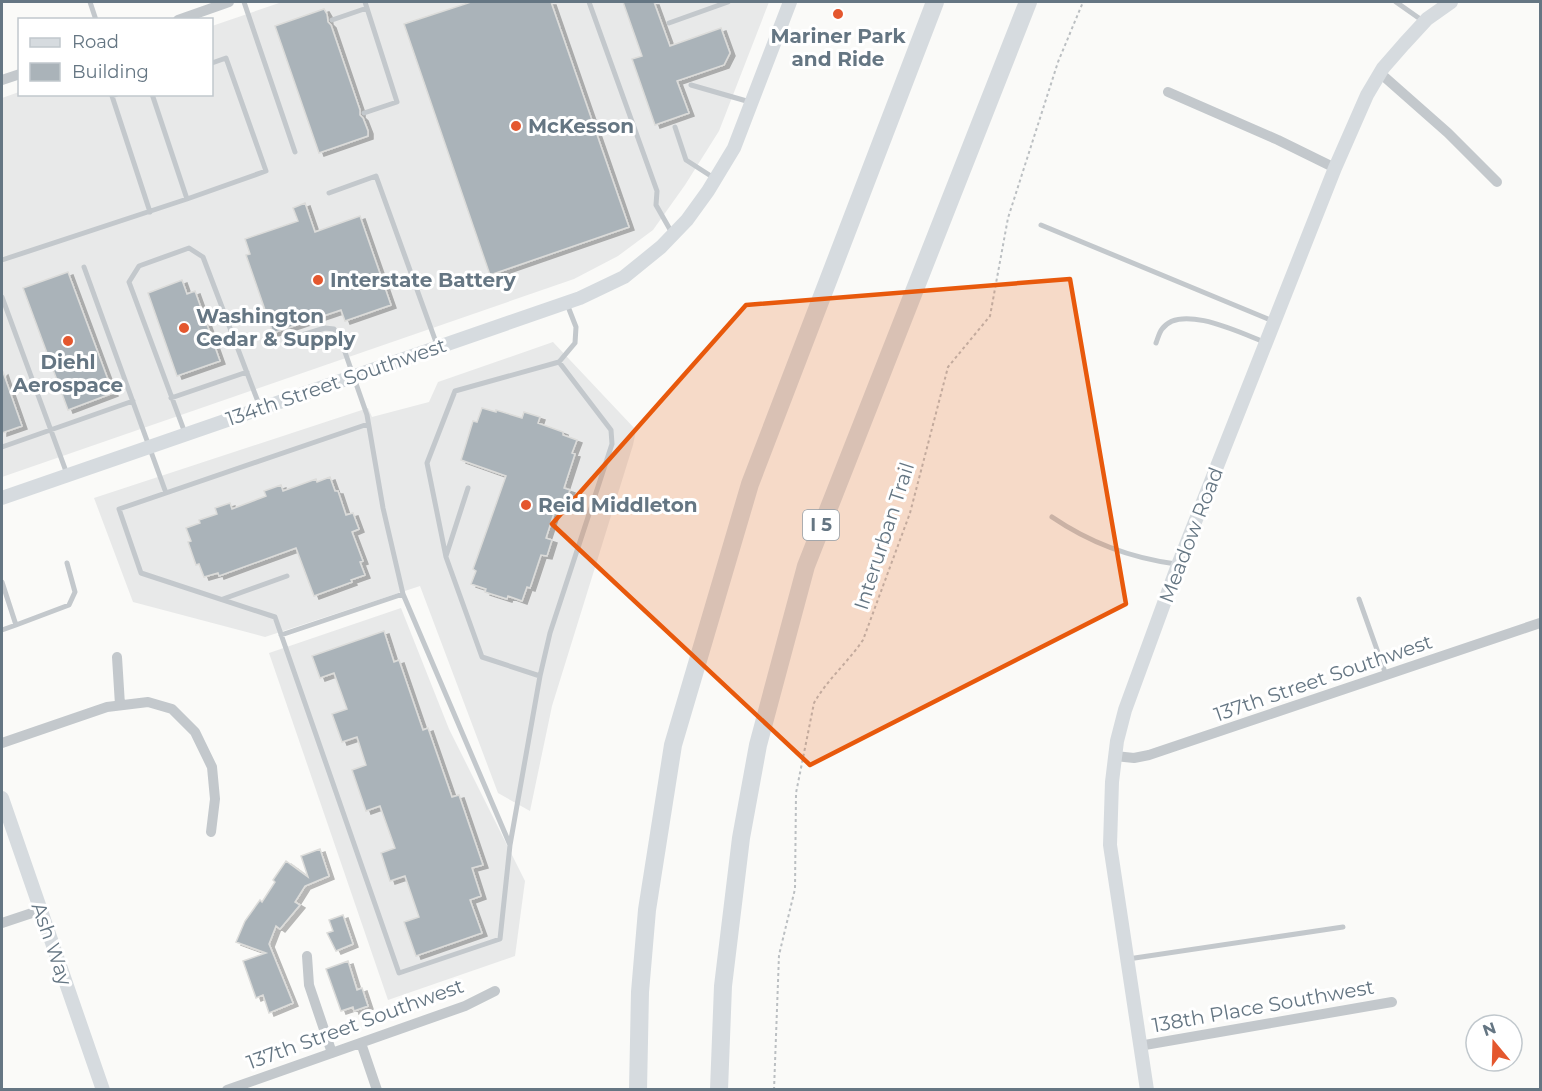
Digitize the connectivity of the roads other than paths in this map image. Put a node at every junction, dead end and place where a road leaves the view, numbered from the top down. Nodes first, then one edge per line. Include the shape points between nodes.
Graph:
1 (90, 2) edge
2 (225, 2) edge
3 (244, 2) edge
4 (365, 2) edge
5 (590, 2) edge
6 (728, 2) edge
7 (790, 2) edge
8 (1028, 2) edge
9 (1396, 2) edge
10 (1451, 2) edge
11 (934, 5) edge
12 (367, 8) junction
13 (95, 18) edge
14 (183, 18) edge
15 (332, 20) dead end
16 (1426, 21) junction
17 (669, 23) dead end
18 (213, 63) edge
19 (1380, 73) junction
20 (18, 75) edge
21 (2, 80) edge
22 (691, 85) dead end
23 (1168, 92) dead end
24 (112, 96) edge
25 (153, 96) edge
26 (752, 102) junction
27 (364, 113) dead end
28 (675, 127) dead end
29 (295, 152) dead end
30 (1335, 168) junction
31 (716, 178) junction
32 (1497, 182) dead end
33 (329, 193) dead end
34 (187, 199) junction
35 (150, 212) junction
36 (1041, 225) dead end
37 (673, 235) junction
38 (2, 260) edge
39 (84, 267) dead end
40 (2, 297) edge
41 (567, 302) junction
42 (1274, 322) junction
43 (302, 336) dead end
44 (1156, 343) dead end
45 (1266, 343) junction
46 (437, 347) junction
47 (559, 362) junction
48 (247, 372) junction
49 (353, 376) junction
50 (171, 398) junction
51 (133, 401) junction
52 (260, 408) junction
53 (368, 424) junction
54 (51, 430) junction
55 (186, 434) junction
56 (2, 447) edge
57 (149, 447) junction
58 (67, 475) junction
59 (468, 488) dead end
60 (166, 493) junction
61 (2, 498) edge
62 (1052, 517) dead end
63 (446, 557) junction
64 (67, 563) dead end
65 (1178, 565) junction
66 (287, 576) dead end
67 (2, 582) edge
68 (404, 594) junction
69 (1359, 599) dead end
70 (221, 600) junction
71 (1540, 623) edge
72 (16, 625) junction
73 (2, 630) edge
74 (281, 635) junction
75 (117, 657) dead end
76 (540, 676) junction
77 (1386, 677) junction
78 (120, 705) junction
79 (2, 743) edge
80 (1115, 756) junction
81 (2, 798) edge
82 (211, 831) dead end
83 (510, 845) junction
84 (41, 910) junction
85 (2, 923) edge
86 (1343, 927) dead end
87 (307, 956) dead end
88 (1126, 959) junction
89 (495, 991) dead end
90 (1392, 1002) dead end
91 (362, 1043) junction
92 (1140, 1046) junction
93 (332, 1053) junction
94 (103, 1089) edge
95 (227, 1089) edge
96 (377, 1089) edge
97 (638, 1089) edge
98 (719, 1089) edge
99 (1147, 1089) edge

1 - 13 lane
2 - 14 street
3 - 29 lane
4 - 12 lane
5 - 37 lane via 657,191 656,205
6 - 17 lane
7 - 26 street, 134th Street Southwest
8 - 98 highway, I 5 via 806,566 758,745 741,838 723,986
9 - 16 lane
10 - 16 street, Meadow Road
11 - 97 highway via 750,484 673,745 647,910
12 - 15 lane
12 - 27 lane via 397,102
16 - 19 street, Meadow Road
18 - 34 lane via 226,58 266,171
19 - 30 street, Meadow Road
19 - 32 street
20 - 21 street
22 - 26 lane
23 - 30 street
24 - 35 lane
25 - 34 lane
26 - 31 street, 134th Street Southwest via 734,148
28 - 31 lane via 686,160
30 - 42 street, Meadow Road
31 - 37 street, 134th Street Southwest
33 - 46 lane via 376,176
34 - 35 lane
35 - 38 lane
36 - 42 lane
37 - 41 street, 134th Street Southwest via 624,277
39 - 51 lane
40 - 54 lane
41 - 46 street, 134th Street Southwest
41 - 47 lane via 576,327 576,343
42 - 45 street, Meadow Road
43 - 49 lane via 334,329
44 - 45 lane via 1162,328 1179,318 1199,319
45 - 65 street, Meadow Road
46 - 49 street, 134th Street Southwest
47 - 63 lane via 455,391 427,463
47 - 76 lane via 611,430 612,444 550,633
48 - 50 lane
48 - 50 lane via 203,257 189,248 139,266 129,282
48 - 52 lane
49 - 52 street, 134th Street Southwest
49 - 53 lane
50 - 55 lane
51 - 54 lane
51 - 57 lane
52 - 55 street, 134th Street Southwest
53 - 60 lane
53 - 68 lane via 382,508
54 - 56 lane
54 - 58 lane
55 - 57 street, 134th Street Southwest
57 - 58 street, 134th Street Southwest
57 - 60 lane
58 - 61 street, 134th Street Southwest
59 - 63 lane
60 - 70 lane via 120,509 141,573
62 - 65 lane via 1105,546
63 - 76 lane via 482,657
64 - 72 lane via 75,592 69,605
65 - 80 street, Meadow Road via 1132,687
66 - 70 lane
67 - 72 lane
68 - 74 lane
68 - 83 lane
69 - 77 lane
70 - 74 lane via 275,617
71 - 77 street, 137th Street Southwest
72 - 73 lane
74 - 83 lane via 399,973 500,939
75 - 78 street
76 - 83 lane
77 - 80 street, 137th Street Southwest via 1149,755
78 - 79 street
78 - 82 street via 148,702 172,709 195,732 212,767 215,800
80 - 88 street, Meadow Road via 1110,846
81 - 84 street, Ash Way
84 - 85 street
84 - 94 street, Ash Way
86 - 88 lane
87 - 93 street via 309,985
88 - 92 street, Meadow Road
89 - 91 street, 137th Street Southwest via 465,1006
90 - 92 street, 138th Place Southwest
91 - 93 street, 137th Street Southwest
91 - 96 street
92 - 99 street, Meadow Road
93 - 95 street, 137th Street Southwest

